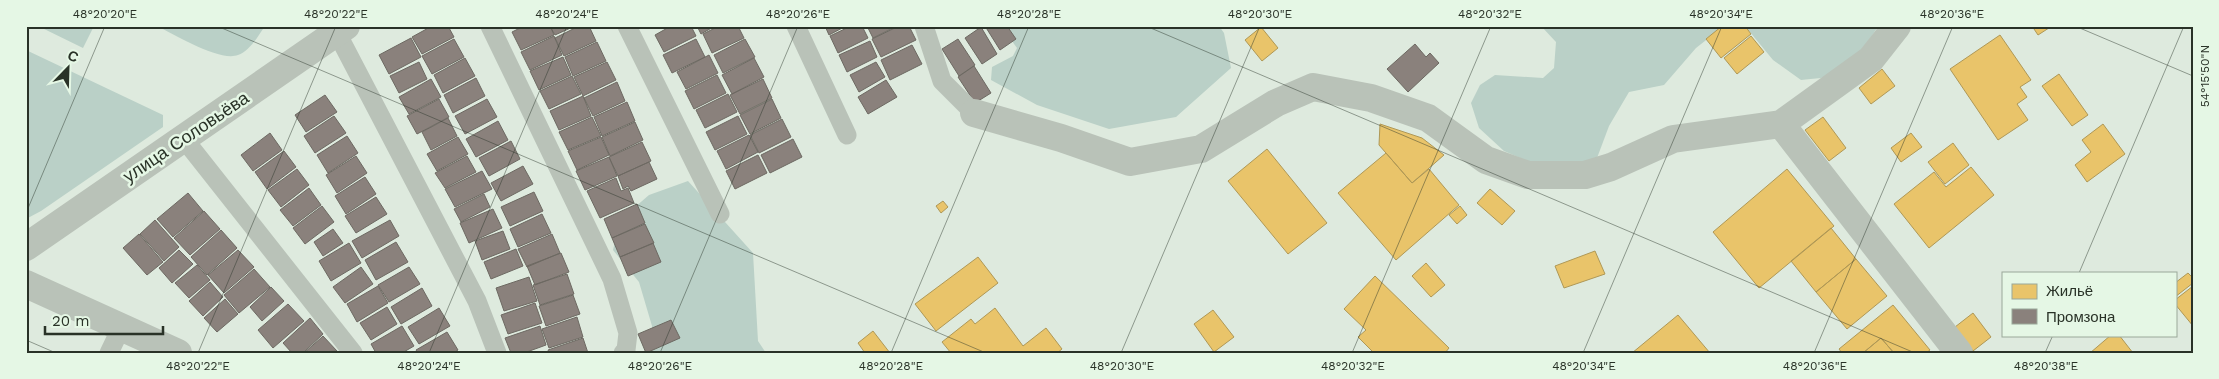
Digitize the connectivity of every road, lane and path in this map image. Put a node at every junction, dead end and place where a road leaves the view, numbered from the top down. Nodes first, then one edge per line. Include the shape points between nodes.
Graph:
1 (490, 26) edge
2 (627, 26) edge
3 (796, 26) edge
4 (924, 26) edge
5 (1898, 26) edge
6 (341, 30) edge
7 (974, 113) joint
8 (1781, 124) junction
9 (847, 135) dead end
10 (184, 139) junction
11 (720, 214) dead end
12 (26, 247) edge
13 (26, 284) edge
14 (120, 328) junction
15 (109, 353) edge
16 (178, 353) edge
17 (353, 353) edge
18 (497, 353) edge
19 (624, 353) edge
20 (1959, 353) edge

1 - 19 lane via 612,279 628,333
2 - 11 lane
3 - 9 lane
4 - 7 lane via 942,80
5 - 8 street via 1870,59
6 - 10 street, улица Соловьёва
6 - 18 lane via 477,301
7 - 8 street via 1130,162 1201,149 1276,103 1313,87 1371,98 1428,118 1486,160 1528,175 1585,175 1673,139
8 - 20 street
10 - 12 street, улица Соловьёва
10 - 17 lane
13 - 14 street
14 - 15 lane
14 - 16 street

